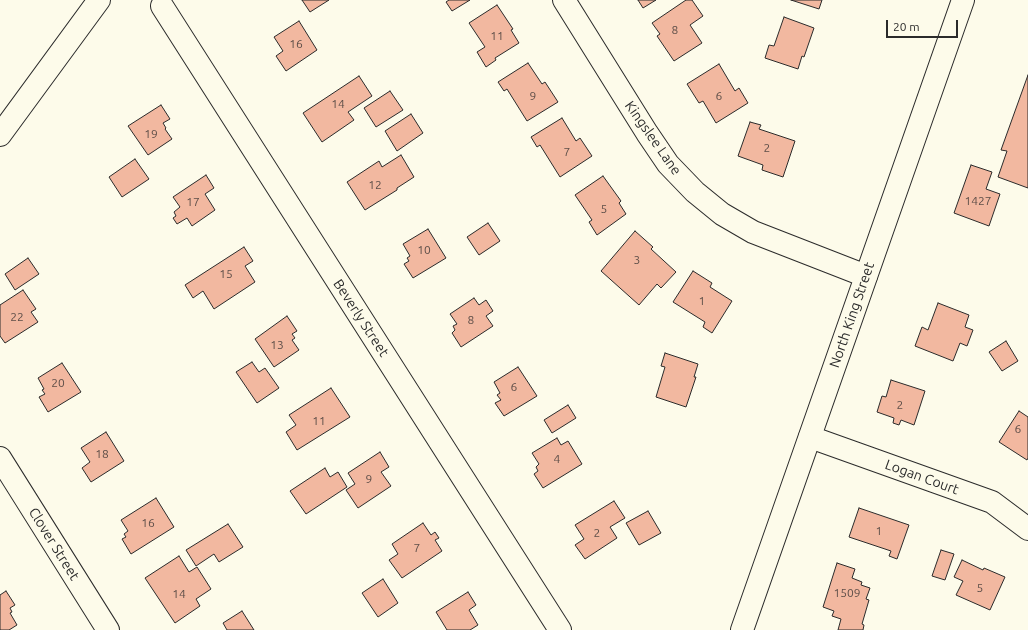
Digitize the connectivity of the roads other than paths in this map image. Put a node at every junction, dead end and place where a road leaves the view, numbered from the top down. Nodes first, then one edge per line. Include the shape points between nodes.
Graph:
1 (99, 0) edge
2 (564, 0) edge
3 (963, 0) edge
4 (162, 6) dead end
5 (0, 135) edge
6 (866, 276) junction
7 (810, 437) junction
8 (0, 458) edge
9 (1028, 529) edge
10 (108, 630) edge
11 (560, 630) edge
12 (742, 630) edge

1 - 5 street
2 - 6 street, Kingslee Lane via 646,133 668,164 695,192 722,214 753,232
3 - 6 street, North King Street
4 - 11 street, Beverly Street
6 - 7 street, North King Street
7 - 9 street, Logan Court via 992,502
7 - 12 street, North King Street
8 - 10 street, Clover Street

